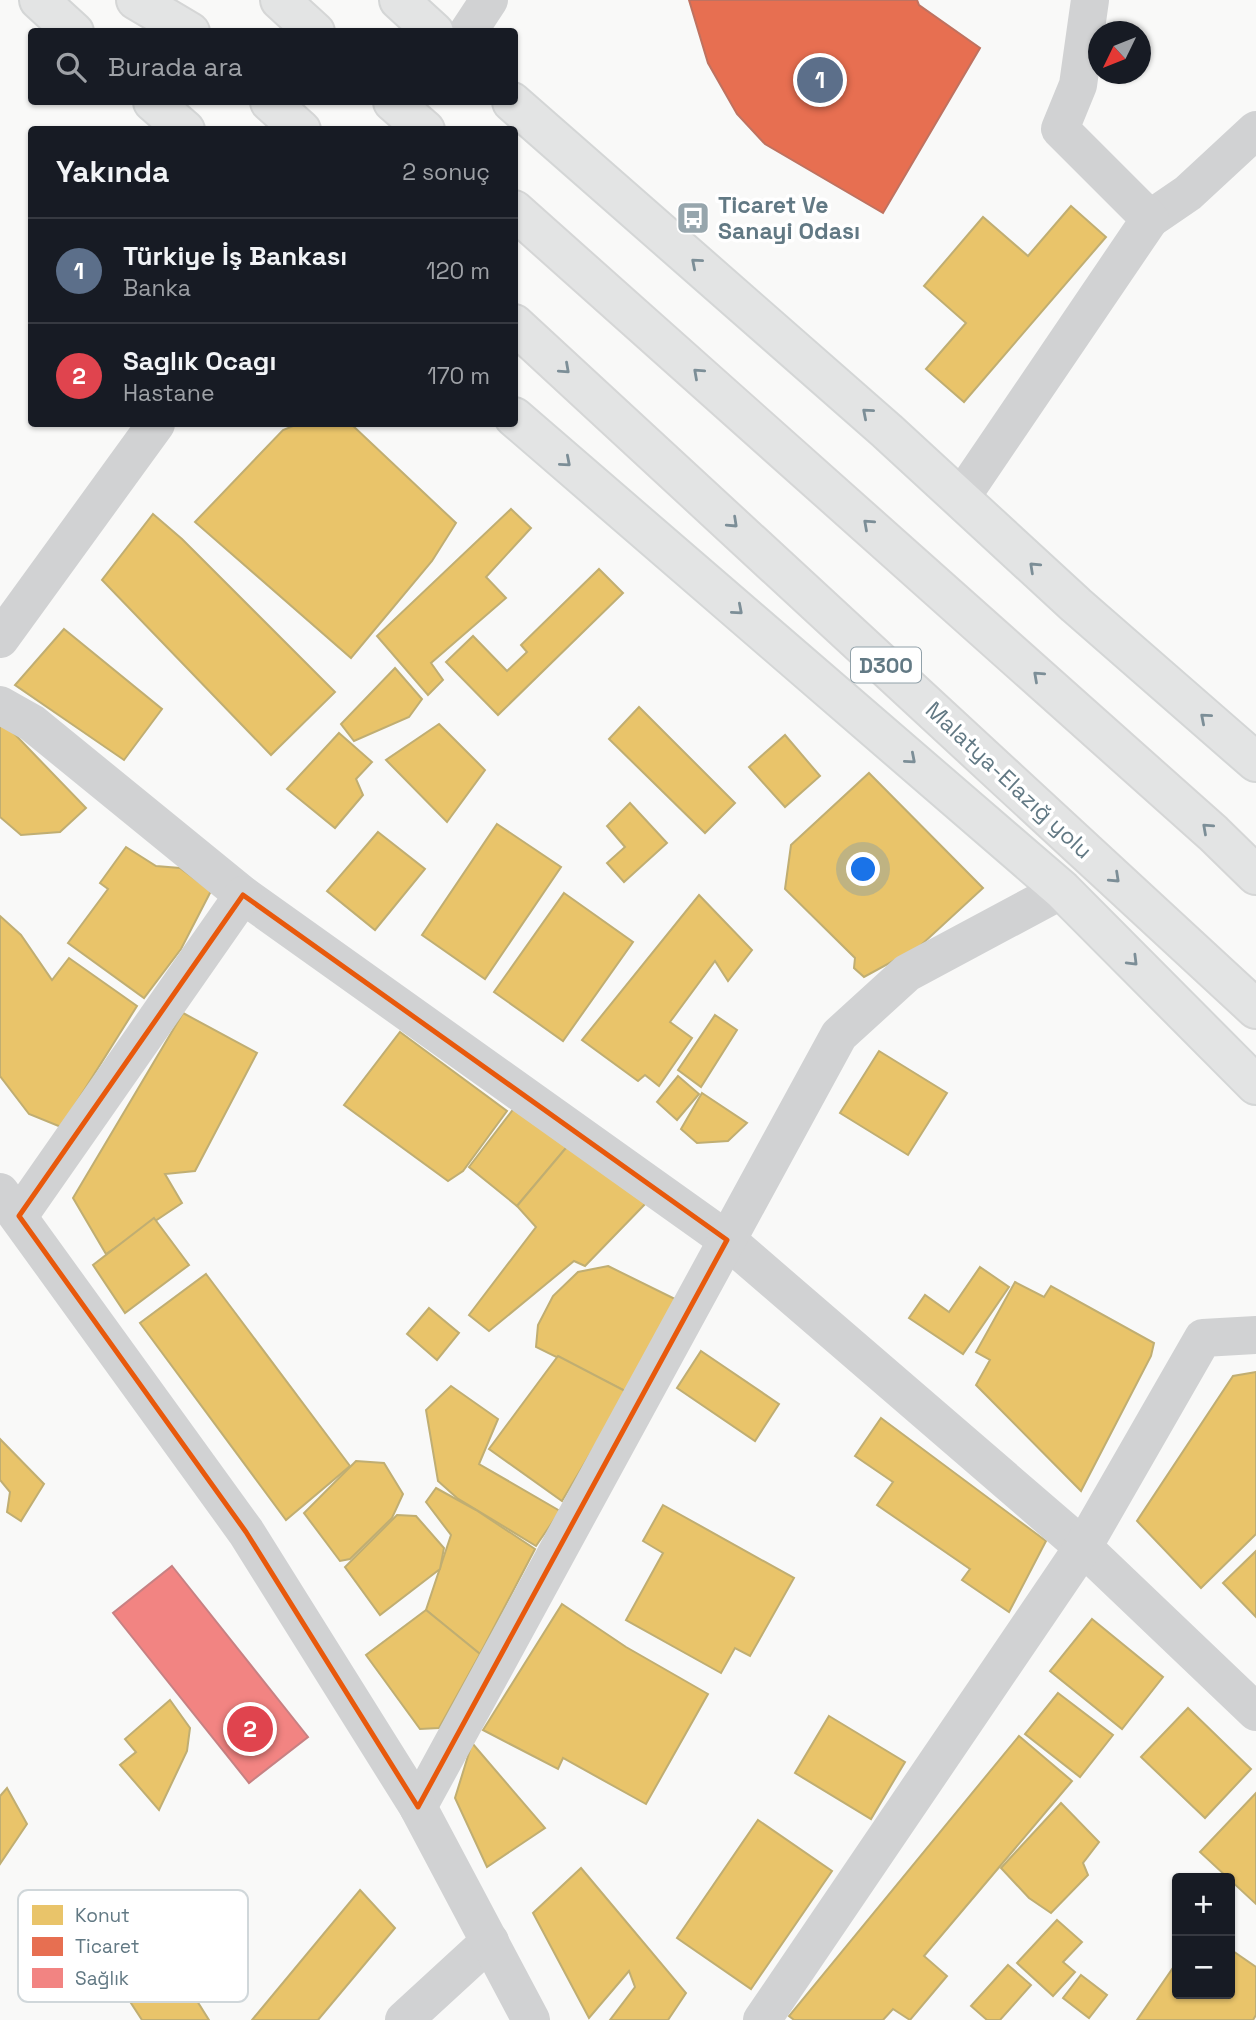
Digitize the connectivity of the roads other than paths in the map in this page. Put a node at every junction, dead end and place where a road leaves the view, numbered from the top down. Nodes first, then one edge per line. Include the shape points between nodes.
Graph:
1 (39, 0) edge
2 (136, 0) edge
3 (155, 0) edge
4 (280, 0) edge
5 (400, 0) edge
6 (489, 0) edge
7 (1090, 0) edge
8 (70, 28) edge
9 (184, 28) edge
10 (186, 28) edge
11 (311, 28) edge
12 (430, 28) edge
13 (471, 28) edge
14 (156, 105) edge
15 (273, 105) edge
16 (396, 105) edge
17 (515, 105) edge
18 (180, 126) edge
19 (297, 126) edge
20 (420, 126) edge
21 (1256, 130) edge
22 (518, 214) edge
23 (1150, 219) junction
24 (518, 328) edge
25 (518, 420) edge
26 (154, 427) edge
27 (960, 499) junction
28 (0, 639) edge
29 (0, 705) edge
30 (1256, 762) edge
31 (1256, 875) edge
32 (1062, 890) junction
33 (243, 895) junction
34 (1256, 1009) edge
35 (1256, 1085) edge
36 (10, 1204) edge
37 (727, 1240) junction
38 (1256, 1335) edge
39 (1083, 1546) junction
40 (1256, 1712) edge
41 (418, 1807) junction
42 (490, 1941) junction
43 (404, 2020) edge
44 (531, 2020) edge
45 (762, 2020) edge

1 - 8 main road
2 - 9 main road
3 - 10 main road
4 - 11 main road
5 - 12 main road
6 - 13 street
7 - 23 street via 1078,85 1060,129
14 - 18 main road
15 - 19 main road
16 - 20 main road
27 -> 17 main road
21 - 23 street via 1188,193
31 -> 22 main road
23 - 27 street
24 -> 34 main road, Malatya-Elazığ yolu / D300
25 -> 32 main road
26 - 28 street
30 -> 27 main road
29 - 33 street via 32,723
32 -> 35 main road
32 - 37 street via 907,973 839,1035
33 - 36 street
33 - 37 street
36 - 41 street via 246,1532
37 - 39 street
37 - 41 street
38 - 39 street via 1203,1338
39 - 40 street
39 - 45 street
41 - 42 street
42 - 43 street
42 - 44 street

